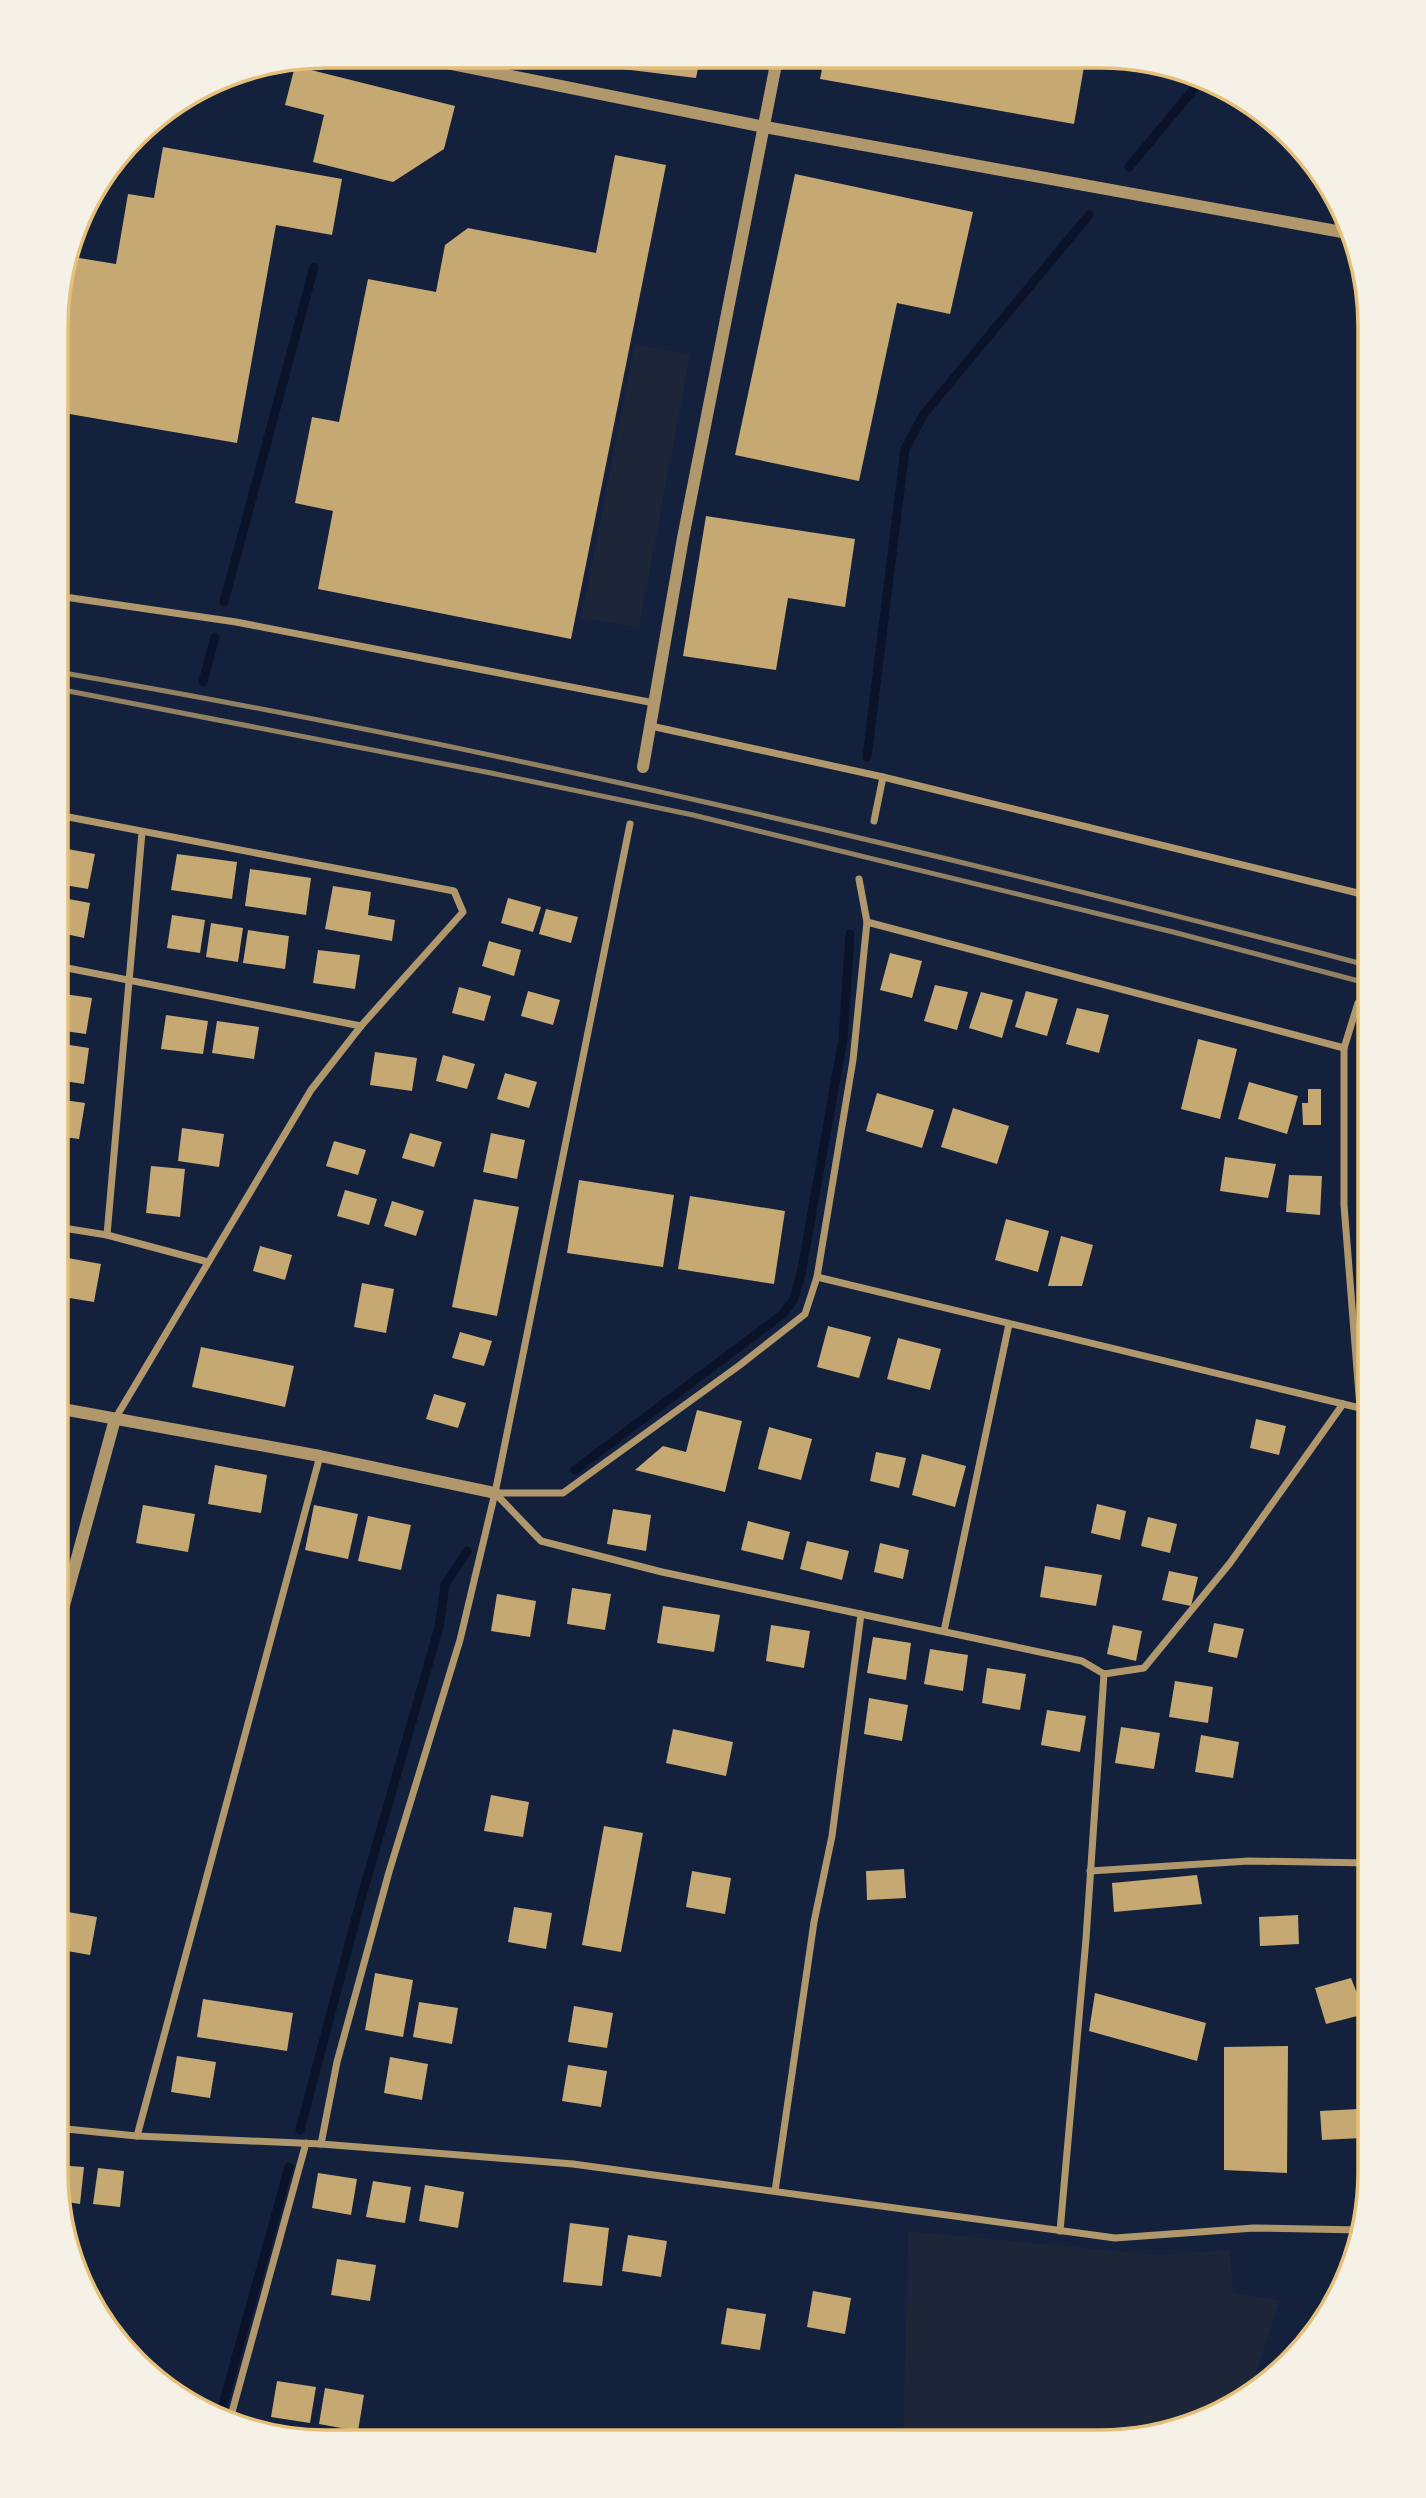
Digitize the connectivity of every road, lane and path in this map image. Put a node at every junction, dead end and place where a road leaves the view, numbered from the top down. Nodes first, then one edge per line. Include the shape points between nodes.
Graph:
1 (472, 68) edge
2 (775, 68) edge
3 (765, 127) junction
4 (1340, 232) edge
5 (68, 597) edge
6 (654, 703) junction
7 (650, 726) junction
8 (643, 767) dead end
9 (883, 777) junction
10 (68, 817) edge
11 (874, 821) dead end
12 (629, 824) dead end
13 (142, 832) junction
14 (859, 880) dead end
15 (1358, 893) edge
16 (867, 922) junction
17 (68, 969) edge
18 (128, 980) junction
19 (1358, 1003) dead end
20 (361, 1026) junction
21 (1344, 1048) junction
22 (68, 1229) edge
23 (107, 1235) junction
24 (208, 1262) junction
25 (817, 1277) junction
26 (1009, 1324) junction
27 (1358, 1381) edge
28 (1343, 1404) junction
29 (1358, 1408) edge
30 (68, 1410) edge
31 (115, 1419) junction
32 (320, 1456) junction
33 (495, 1493) junction
34 (68, 1590) edge
35 (861, 1614) junction
36 (944, 1632) junction
37 (1104, 1674) junction
38 (1358, 1863) edge
39 (1090, 1871) junction
40 (68, 2129) edge
41 (137, 2136) junction
42 (306, 2143) junction
43 (321, 2144) junction
44 (775, 2192) junction
45 (1351, 2230) edge
46 (1060, 2231) junction
47 (232, 2412) edge

1 - 3 street
2 - 3 street
3 - 4 street
3 - 6 street
5 - 6 street via 236,622
6 - 7 street
7 - 8 street
7 - 9 street
9 - 11 street
9 - 15 street
10 - 13 street
12 - 33 street
13 - 18 street
13 - 20 street via 454,891 463,912
14 - 16 street
16 - 21 street
16 - 25 street via 853,1060
17 - 18 street
18 - 20 street
18 - 23 street
19 - 21 street
20 - 24 street via 311,1090
21 - 27 street via 1345,1205
22 - 23 street
23 - 24 street
24 - 31 street
25 - 26 street
25 - 33 street via 805,1314 564,1493
26 - 28 street
26 - 36 street
28 - 29 street
28 - 37 street via 1230,1563 1144,1668
30 - 31 street
31 - 32 street
31 - 34 street
32 - 33 street
32 - 41 street
33 - 35 street via 541,1541
33 - 43 street via 460,1640 388,1872
35 - 36 street
35 - 44 street via 832,1836 814,1922
36 - 37 street via 1083,1661
37 - 39 street
38 - 39 street via 1249,1861
39 - 46 street
40 - 41 street
41 - 42 street
42 - 43 street
42 - 47 street
43 - 44 street via 573,2164
44 - 46 street
45 - 46 street via 1254,2228 1115,2238

